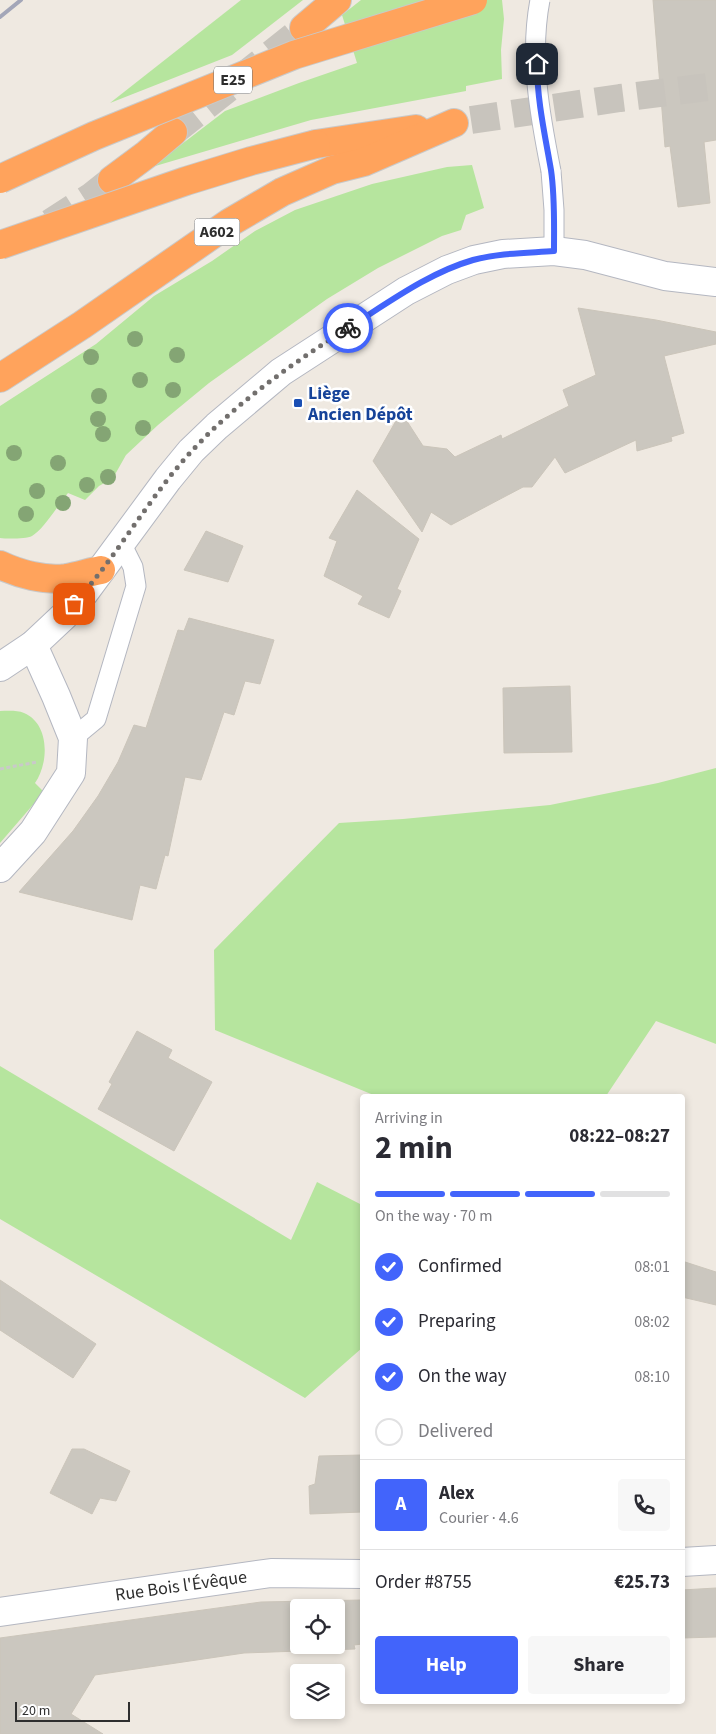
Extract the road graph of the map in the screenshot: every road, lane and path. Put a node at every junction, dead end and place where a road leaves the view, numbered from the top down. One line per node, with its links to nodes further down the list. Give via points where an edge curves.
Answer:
1 (337, 0): 4 (highway)
2 (473, 0): 6 (highway, E25, bridge, via 294,55 94,136)
3 (540, 0): 9 (lane, bridge, via 536,35 537,78 551,171)
4 (304, 28)
5 (173, 132): 7 (highway)
6 (0, 179)
7 (112, 180)
8 (0, 245): 11 (highway, A602, bridge, via 251,161 316,144 462,122 282,192)
9 (554, 251): 10 (street, via 585,255 665,276); 12 (street, via 503,254 447,270 406,291 304,356 252,394 191,452)
10 (716, 282)
11 (0, 378)
12 (121, 543): 14 (street); 17 (lane, via 133,567 136,586 96,719)
13 (0, 565): 14 (highway, via 36,577 64,578)
14 (102, 570): 15 (street, via 65,615)
15 (33, 646): 16 (street); 17 (street)
16 (0, 667)
17 (73, 738): 18 (street, via 71,772 33,832)
18 (0, 868)
19 (716, 1560): 20 (street)
20 (685, 1562)
21 (360, 1574): 22 (street, Rue Bois l'Évêque, via 271,1573)
22 (0, 1612)

